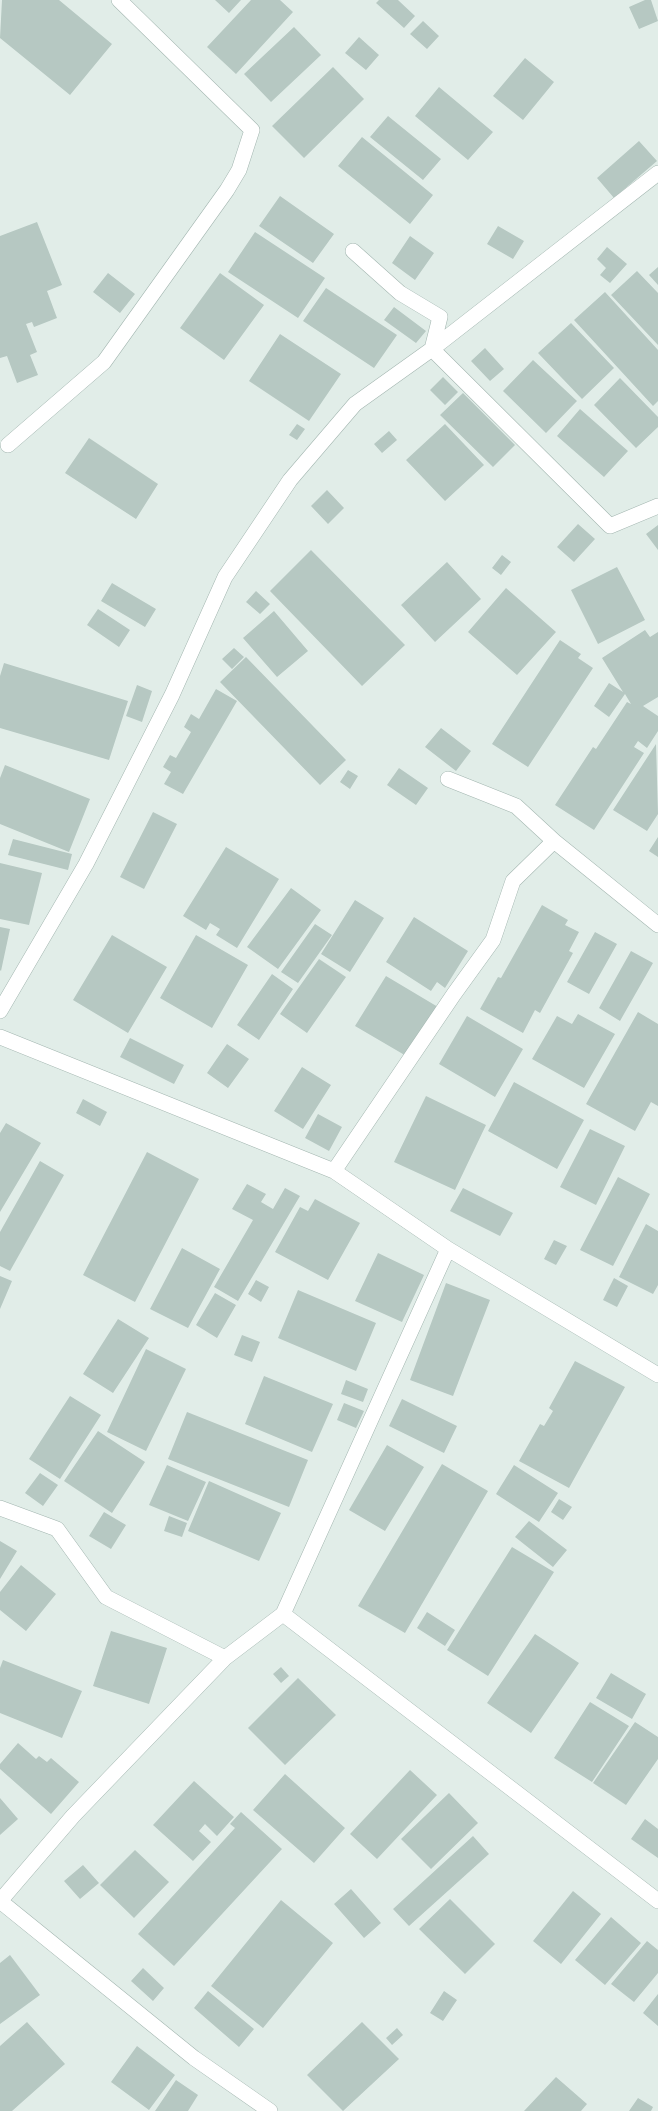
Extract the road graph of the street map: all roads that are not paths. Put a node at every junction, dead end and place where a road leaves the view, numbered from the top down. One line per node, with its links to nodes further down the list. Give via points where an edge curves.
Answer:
1 (119, 0): 5 (street, via 252,130 239,170 227,190 104,362)
2 (658, 173): 4 (street)
3 (353, 251): 4 (street, via 400,293 440,317)
4 (432, 349): 6 (street, via 610,526); 10 (street, via 355,404 290,480 225,577 172,695 86,864)
5 (8, 445)
6 (658, 506)
7 (448, 779): 8 (street, via 516,806)
8 (554, 841): 9 (street); 12 (street, via 513,881 494,940)
9 (658, 925)
10 (0, 1011)
11 (0, 1036): 12 (street)
12 (334, 1171): 13 (street)
13 (448, 1250): 14 (street); 16 (street)
14 (658, 1375)
15 (0, 1508): 17 (street, via 56,1529 106,1597)
16 (283, 1614): 17 (street); 18 (street)
17 (225, 1658): 19 (street, via 73,1816 0,1901 194,2058)
18 (658, 1901)
19 (270, 2111)

